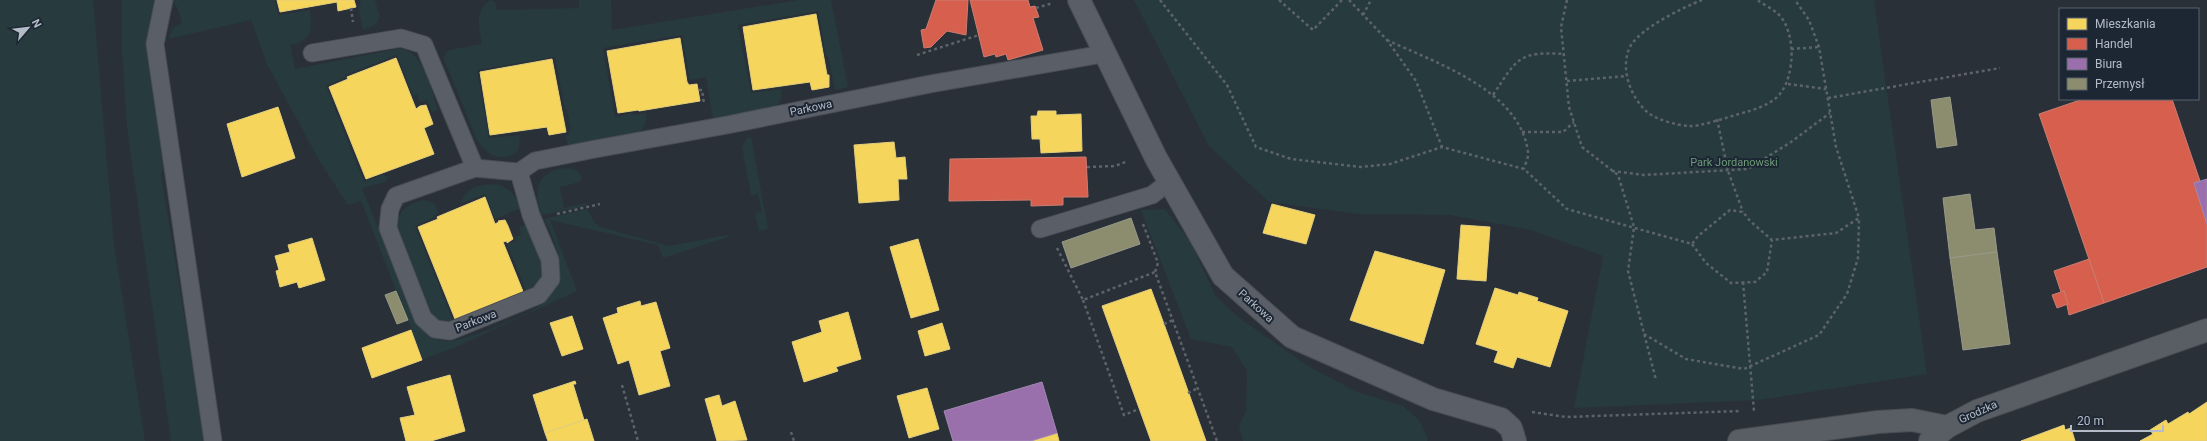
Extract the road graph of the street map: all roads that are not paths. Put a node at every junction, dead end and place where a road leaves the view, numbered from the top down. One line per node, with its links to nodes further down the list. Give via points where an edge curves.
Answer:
1 (164, 0): 11 (lane, via 155,44)
2 (1079, 0): 4 (street, Parkowa)
3 (312, 53): 5 (lane, via 401,38 424,45)
4 (1101, 53): 6 (lane, Parkowa, via 534,161); 7 (street, Parkowa)
5 (475, 168): 6 (lane, Parkowa); 6 (lane, Parkowa, via 396,196 390,209 388,228 423,318 435,329 450,331 539,295 551,279 550,260 533,220)
6 (519, 172)
7 (1170, 181): 8 (lane, via 1152,195); 12 (street, Parkowa, via 1223,276 1292,337 1433,399 1501,419 1511,428)
8 (1045, 227)
9 (2207, 330): 10 (main road, Grodzka, via 1983,408)
10 (1947, 426): 13 (main road, Grodzka, via 1912,420 1878,422); 14 (main road)
11 (213, 441)
12 (1515, 441)
13 (1739, 441)
14 (1930, 441)

